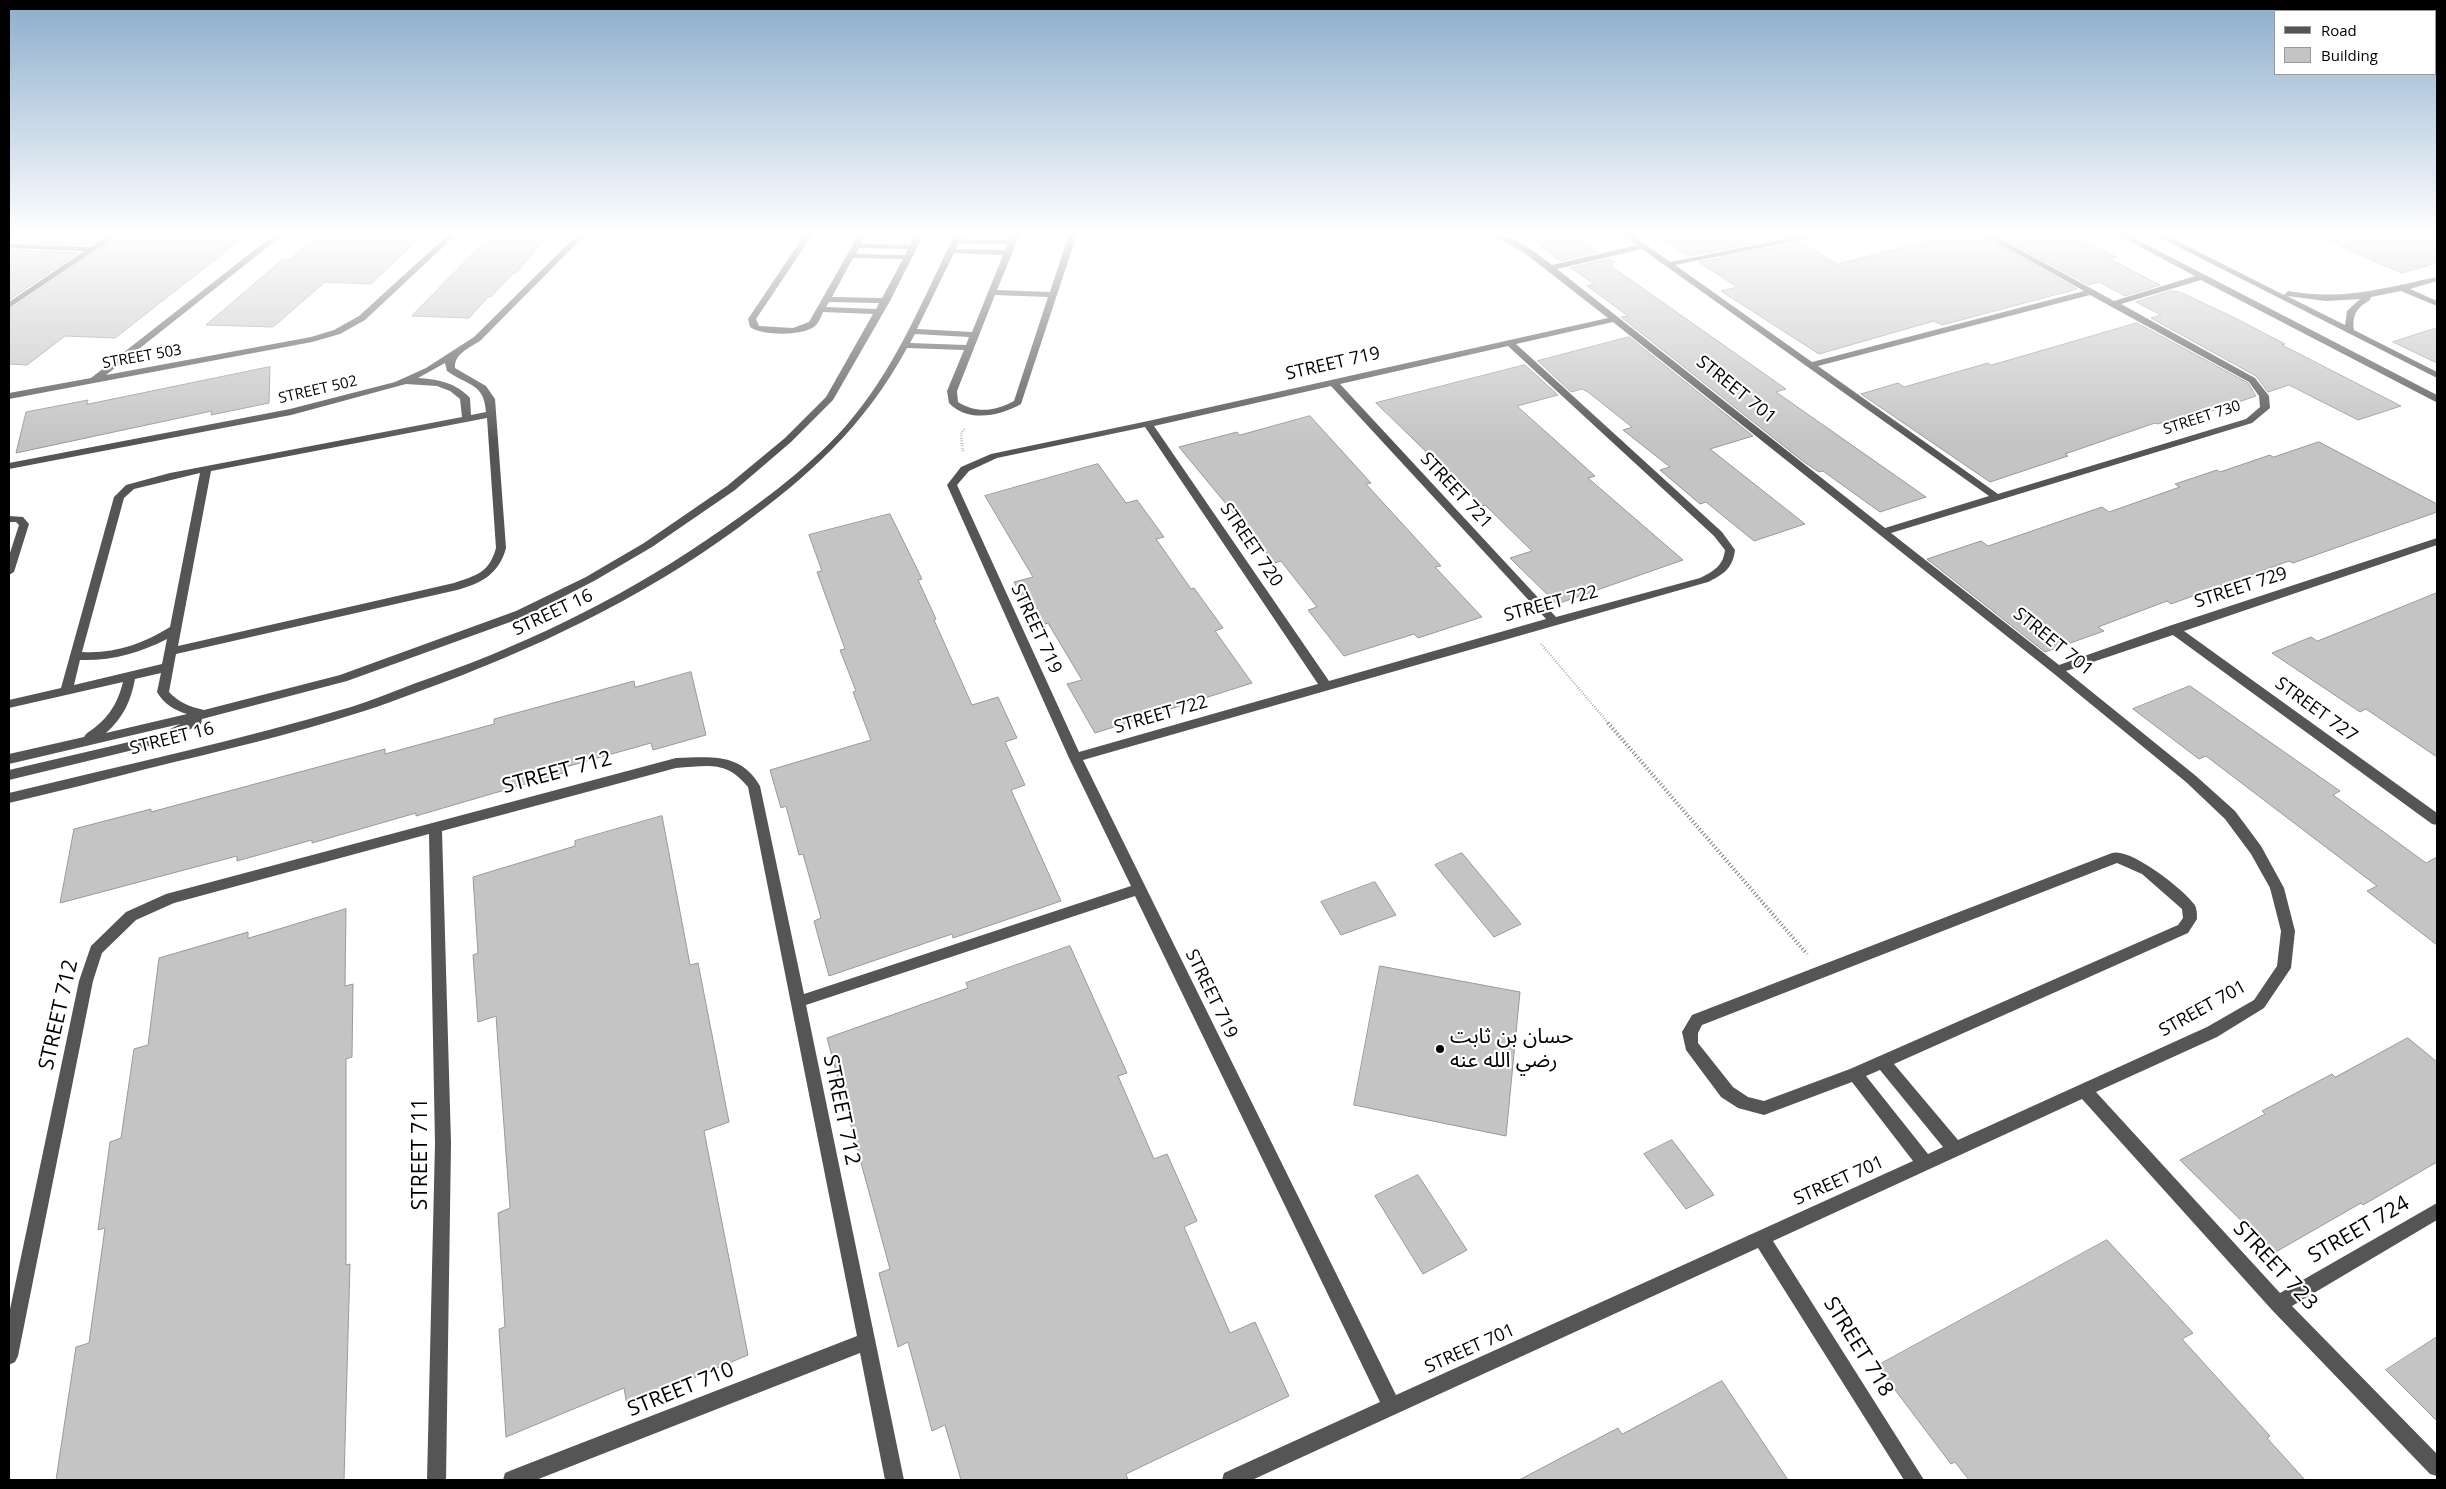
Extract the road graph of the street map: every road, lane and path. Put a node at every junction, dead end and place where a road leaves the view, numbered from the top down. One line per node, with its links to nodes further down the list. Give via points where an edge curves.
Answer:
1 (191, 303): 29 (street)
2 (378, 303): 29 (street, STREET 503, via 362,318 337,332 312,339)
3 (513, 303): 26 (street, STREET 502, via 478,339)
4 (764, 303): 17 (street, via 752,322 762,330 801,330 812,324)
5 (824, 303): 17 (street)
6 (885, 303): 18 (street, STREET 16)
7 (925, 303): 20 (street, STREET 16)
8 (987, 303): 22 (street)
9 (1050, 303): 34 (street, via 1018,402 996,412)
10 (1596, 303): 19 (street, STREET 701)
11 (1725, 303): 27 (street)
12 (2047, 303): 27 (street)
13 (2256, 303): 33 (street)
14 (2297, 303): 21 (street)
15 (2359, 303): 21 (street, via 2353,307 2348,318)
16 (2113, 304): 41 (street, STREET 730, via 2252,380 2264,396 2265,408 2248,421)
17 (821, 309): 18 (street)
18 (880, 312): 58 (street, STREET 16, via 830,398 788,440 732,488 640,550 520,614 343,678)
19 (1615, 319): 23 (street, STREET 719); 43 (street, STREET 701)
20 (911, 331): 22 (street); 24 (street, STREET 16)
21 (2350, 331): 28 (street)
22 (975, 335): 25 (street)
23 (1511, 344): 30 (street, STREET 719); 46 (street, STREET 722, via 1718,534 1730,550 1729,561 1721,572 1704,580)
24 (904, 345): 25 (street); 63 (street, STREET 16, via 877,391 847,430 786,487 680,564 621,600 553,634 358,708)
25 (970, 348): 34 (street, via 952,398 962,409)
26 (455, 355): 31 (street, STREET 502); 35 (street, via 450,369 487,391)
27 (1810, 365): 41 (street)
28 (2437, 374)
29 (94, 380): 32 (street, STREET 503)
30 (1334, 383): 37 (street, STREET 719); 46 (street, STREET 721)
31 (398, 384): 36 (street, via 430,381 459,392 465,398); 38 (street, STREET 502, via 291,412)
32 (9, 396)
33 (2437, 399)
34 (973, 412): 40 (path, via 962,434)
35 (491, 414): 36 (street); 50 (street, via 501,548 498,564 489,572 457,586)
36 (466, 419): 39 (street)
37 (1148, 424): 40 (street, STREET 719, via 994,456); 55 (street, STREET 720)
38 (9, 466)
39 (206, 469): 48 (street); 51 (street, via 142,483 130,487 119,497)
40 (966, 469): 60 (street, STREET 719, via 952,485 959,505)
41 (1998, 498): 43 (street, STREET 730)
42 (9, 519): 45 (street, via 20,520 24,524)
43 (1882, 532): 53 (street, STREET 701)
44 (2437, 541): 49 (street, STREET 729)
45 (9, 572)
46 (1554, 621): 47 (street, STREET 722)
47 (1527, 628): 55 (street, STREET 722); 67 (path)
48 (175, 629): 50 (street); 51 (street, via 150,643 121,653)
49 (2174, 629): 53 (street, STREET 729); 64 (street, STREET 727)
50 (171, 651): 52 (street)
51 (75, 656): 56 (street)
52 (168, 667): 54 (street); 58 (street, via 163,692 168,700 179,707)
53 (2057, 670): 71 (street, STREET 701, via 2191,779 2230,815 2256,850 2277,888 2288,932 2284,968 2259,1004 2212,1032)
54 (130, 676): 56 (street); 59 (street, via 121,710 102,730)
55 (1325, 685): 60 (street, STREET 722)
56 (66, 691): 57 (street)
57 (9, 704)
58 (210, 713): 59 (street, STREET 16); 62 (street, via 162,739)
59 (80, 743): 61 (street, STREET 16)
60 (1075, 758): 66 (street, STREET 719)
61 (9, 759)
62 (9, 775)
63 (9, 798)
64 (2437, 820)
65 (435, 828): 68 (street, STREET 712, via 676,764 717,761 741,770 754,786); 78 (street, STREET 712, via 171,898 131,916 96,950 86,981); 81 (street, STREET 711, via 444,1143)
66 (1139, 888): 68 (street); 79 (street, STREET 719)
67 (1822, 972): 69 (street, via 2117,857 2147,870 2189,907 2190,919 2184,929); 70 (street, via 1697,1020 1690,1032 1691,1045 1727,1092 1744,1103 1764,1108)
68 (798, 1002): 77 (street, STREET 712)
69 (1882, 1061): 70 (street); 72 (street)
70 (1855, 1074): 73 (street)
71 (2085, 1091): 72 (street, STREET 701); 76 (street, STREET 723)
72 (1956, 1150): 73 (street, STREET 701)
73 (1926, 1164): 75 (street, STREET 701)
74 (2437, 1211): 76 (street, STREET 724)
75 (1762, 1238): 79 (street, STREET 701); 85 (street, STREET 718)
76 (2278, 1304): 80 (street, STREET 723)
77 (867, 1341): 82 (street, STREET 710); 83 (street, STREET 712)
78 (9, 1356)
79 (1392, 1406): 84 (street, STREET 701)
80 (2437, 1468)
81 (437, 1480)
82 (512, 1480)
83 (895, 1480)
84 (1231, 1480)
85 (1915, 1480)

